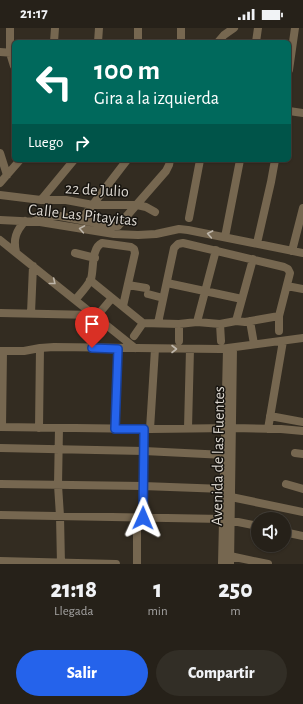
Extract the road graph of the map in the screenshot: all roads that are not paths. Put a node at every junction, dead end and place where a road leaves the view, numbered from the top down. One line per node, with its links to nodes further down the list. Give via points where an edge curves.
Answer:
1 (10, 28): 16 (street)
2 (55, 28): 10 (street)
3 (99, 28): 11 (street)
4 (138, 28): 12 (street)
5 (181, 28): 13 (street)
6 (234, 28): 9 (street)
7 (258, 28): 14 (street)
8 (295, 28): 17 (street)
9 (224, 35)
10 (54, 40)
11 (98, 40)
12 (138, 40)
13 (181, 40)
14 (256, 40)
15 (0, 52): 16 (street)
16 (12, 53)
17 (291, 56)
18 (291, 111): 19 (street)
19 (303, 113)
20 (0, 153): 28 (street)
21 (17, 162): 28 (street)
22 (72, 162): 31 (street)
23 (125, 162): 32 (street)
24 (170, 162): 33 (street, 22 de Julio, via 166,172)
25 (200, 162): 36 (street)
26 (240, 162): 40 (street)
27 (275, 162): 42 (street)
28 (4, 170): 29 (street)
29 (0, 183)
30 (0, 195): 31 (street, 22 de Julio)
31 (42, 200): 32 (street, 22 de Julio, via 66,200)
32 (93, 205): 33 (street, 22 de Julio); 38 (street)
33 (137, 205): 35 (street); 38 (street, via 116,226)
34 (303, 208): 44 (street)
35 (155, 212)
36 (189, 218)
37 (0, 220): 39 (street, Calle Las Pitayitas)
38 (81, 220): 39 (street, via 53,216)
39 (28, 221): 40 (street, Calle Las Pitayitas, one-way to 39, via 179,229 156,234 114,234); 45 (street, via 16,234)
40 (225, 237): 42 (street, Calle Las Pitayitas)
41 (0, 240): 45 (street)
42 (257, 243): 44 (street, Calle Las Pitayitas)
43 (216, 250): 49 (street); 52 (street, via 178,244 174,248); 56 (street)
44 (292, 251): 47 (street, Calle Las Pitayitas)
45 (16, 252): 50 (street)
46 (75, 253): 48 (street)
47 (303, 253)
48 (94, 258): 51 (street); 53 (street, via 102,243 132,247 135,251)
49 (253, 259): 54 (street, via 288,269 290,273); 59 (street)
50 (33, 266): 60 (street, one-way to 60); 64 (street)
51 (90, 280): 57 (street); 60 (street)
52 (167, 283): 56 (street); 58 (street)
53 (128, 284): 58 (street); 61 (street)
54 (287, 286): 55 (street); 66 (street)
55 (303, 288)
56 (205, 292): 59 (street); 69 (street)
57 (112, 298): 61 (street); 62 (street)
58 (164, 298): 71 (street)
59 (242, 299): 67 (street)
60 (75, 300): 65 (street)
61 (123, 306): 70 (street)
62 (102, 310)
63 (0, 313): 64 (street)
64 (31, 314): 65 (street)
65 (94, 315): 82 (street)
66 (279, 316): 68 (street); 74 (street)
67 (236, 321): 68 (street); 73 (street)
68 (248, 321): 80 (street)
69 (197, 322): 72 (street); 73 (street)
70 (143, 323): 71 (street); 75 (street)
71 (158, 323): 72 (street)
72 (179, 324): 77 (street)
73 (220, 324): 78 (street)
74 (279, 331)
75 (134, 336)
76 (303, 338): 79 (street)
77 (179, 341)
78 (221, 341)
79 (283, 341): 80 (street); 88 (street)
80 (251, 345): 83 (street)
81 (40, 348): 84 (street); 87 (street); 91 (street)
82 (135, 348): 84 (street); 85 (street)
83 (230, 348): 86 (street); 94 (street, Avenida de las Fuentes)
84 (118, 349): 95 (street)
85 (155, 349): 86 (street, one-way to 86); 96 (street)
86 (190, 349): 93 (street)
87 (2, 351): 90 (street)
88 (270, 416): 89 (street); 97 (street)
89 (303, 422)
90 (1, 427): 91 (street)
91 (39, 428): 92 (street)
92 (59, 428): 95 (street); 100 (street)
93 (188, 428): 94 (street); 96 (street)
94 (228, 428): 97 (street); 102 (street, Avenida de las Fuentes); 109 (street, Avenida de las Fuentes)
95 (115, 429): 96 (street)
96 (147, 429): 101 (street)
97 (268, 429): 98 (street)
98 (303, 431)
99 (0, 448): 100 (street)
100 (58, 450): 101 (street); 105 (street)
101 (144, 451): 102 (street); 106 (street)
102 (225, 455): 107 (street, Avenida de las Fuentes)
103 (0, 484): 105 (street)
104 (286, 484): 108 (street)
105 (58, 485): 106 (street); 112 (street)
106 (143, 486): 107 (street); 113 (street)
107 (224, 489): 114 (street, Avenida de las Fuentes)
108 (303, 489)
109 (230, 497): 110 (street); 114 (street, Avenida de las Fuentes)
110 (303, 512)
111 (0, 515): 112 (street)
112 (60, 516): 113 (street); 120 (street)
113 (140, 518): 114 (street); 122 (street)
114 (227, 519): 115 (street); 118 (street, Avenida de las Fuentes); 123 (street, Avenida de las Fuentes)
115 (251, 524)
116 (291, 533): 117 (street)
117 (303, 536)
118 (230, 560): 124 (street)
119 (0, 561): 120 (street)
120 (61, 563): 121 (street)
121 (116, 564)
122 (137, 564)
123 (222, 564)
124 (268, 564)

